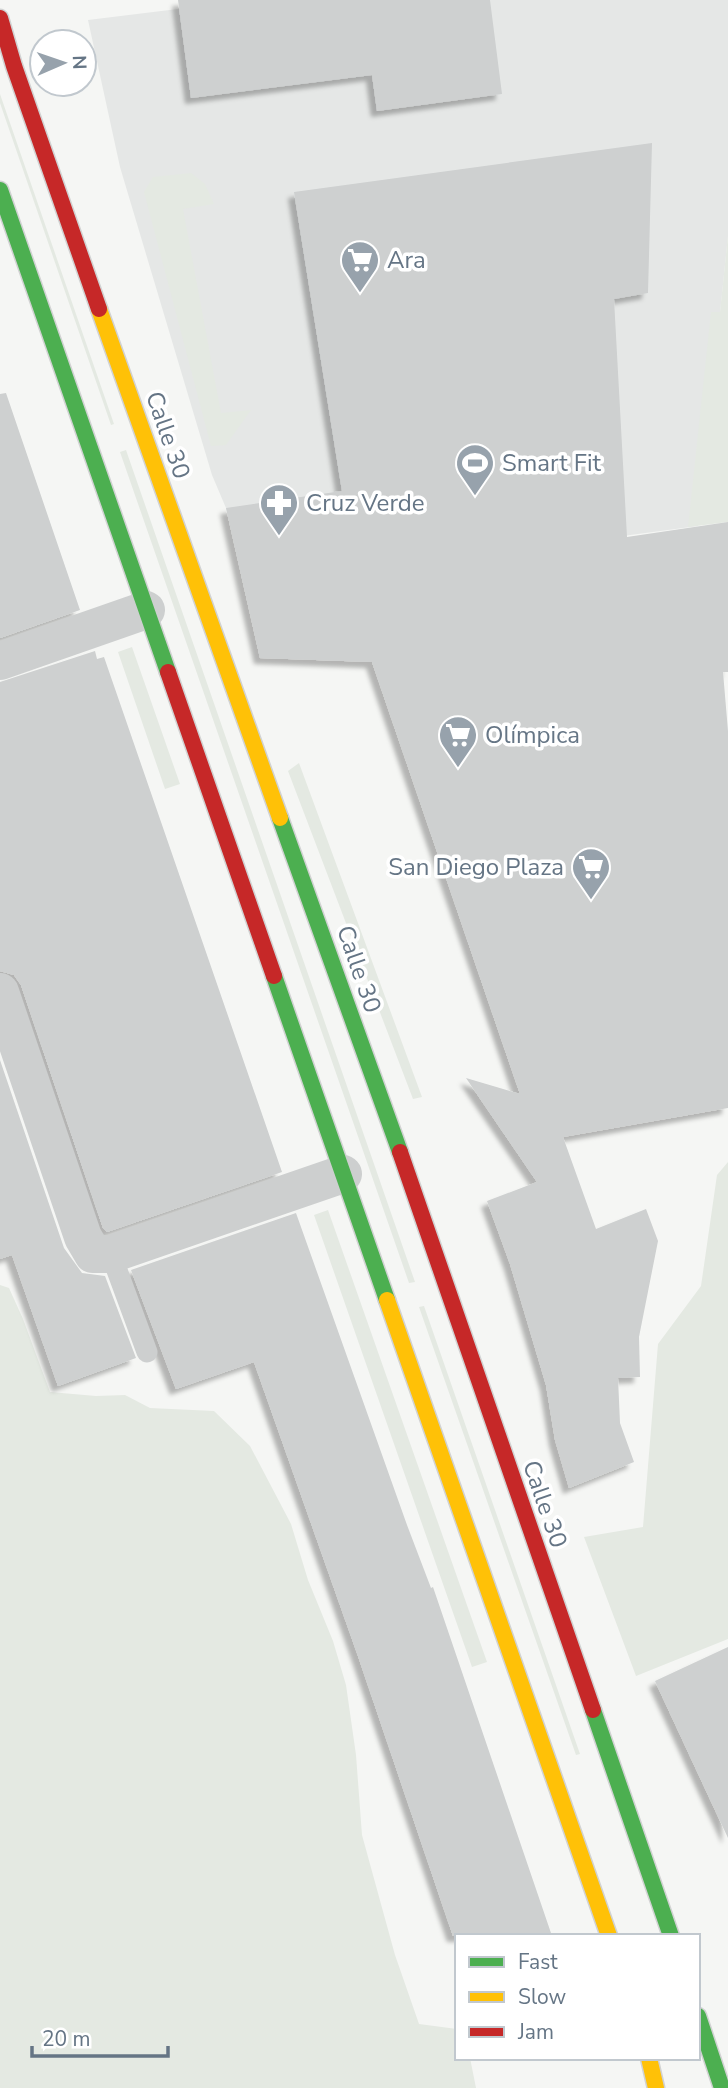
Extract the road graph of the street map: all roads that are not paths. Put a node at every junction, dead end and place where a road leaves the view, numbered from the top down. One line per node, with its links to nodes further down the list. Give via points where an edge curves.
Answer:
1 (0, 18): 11 (main road, Calle 30)
2 (0, 190): 3 (main road)
3 (11, 257): 4 (main road)
4 (146, 610): 5 (street); 7 (main road)
5 (0, 661)
6 (0, 992): 8 (street, via 83,1237 93,1254)
7 (343, 1174): 8 (street); 10 (main road)
8 (111, 1254): 9 (lane)
9 (147, 1352)
10 (608, 1934)
11 (670, 1934)
12 (700, 2022): 15 (main road)
13 (649, 2060): 14 (main road)
14 (656, 2088)
15 (722, 2088)

